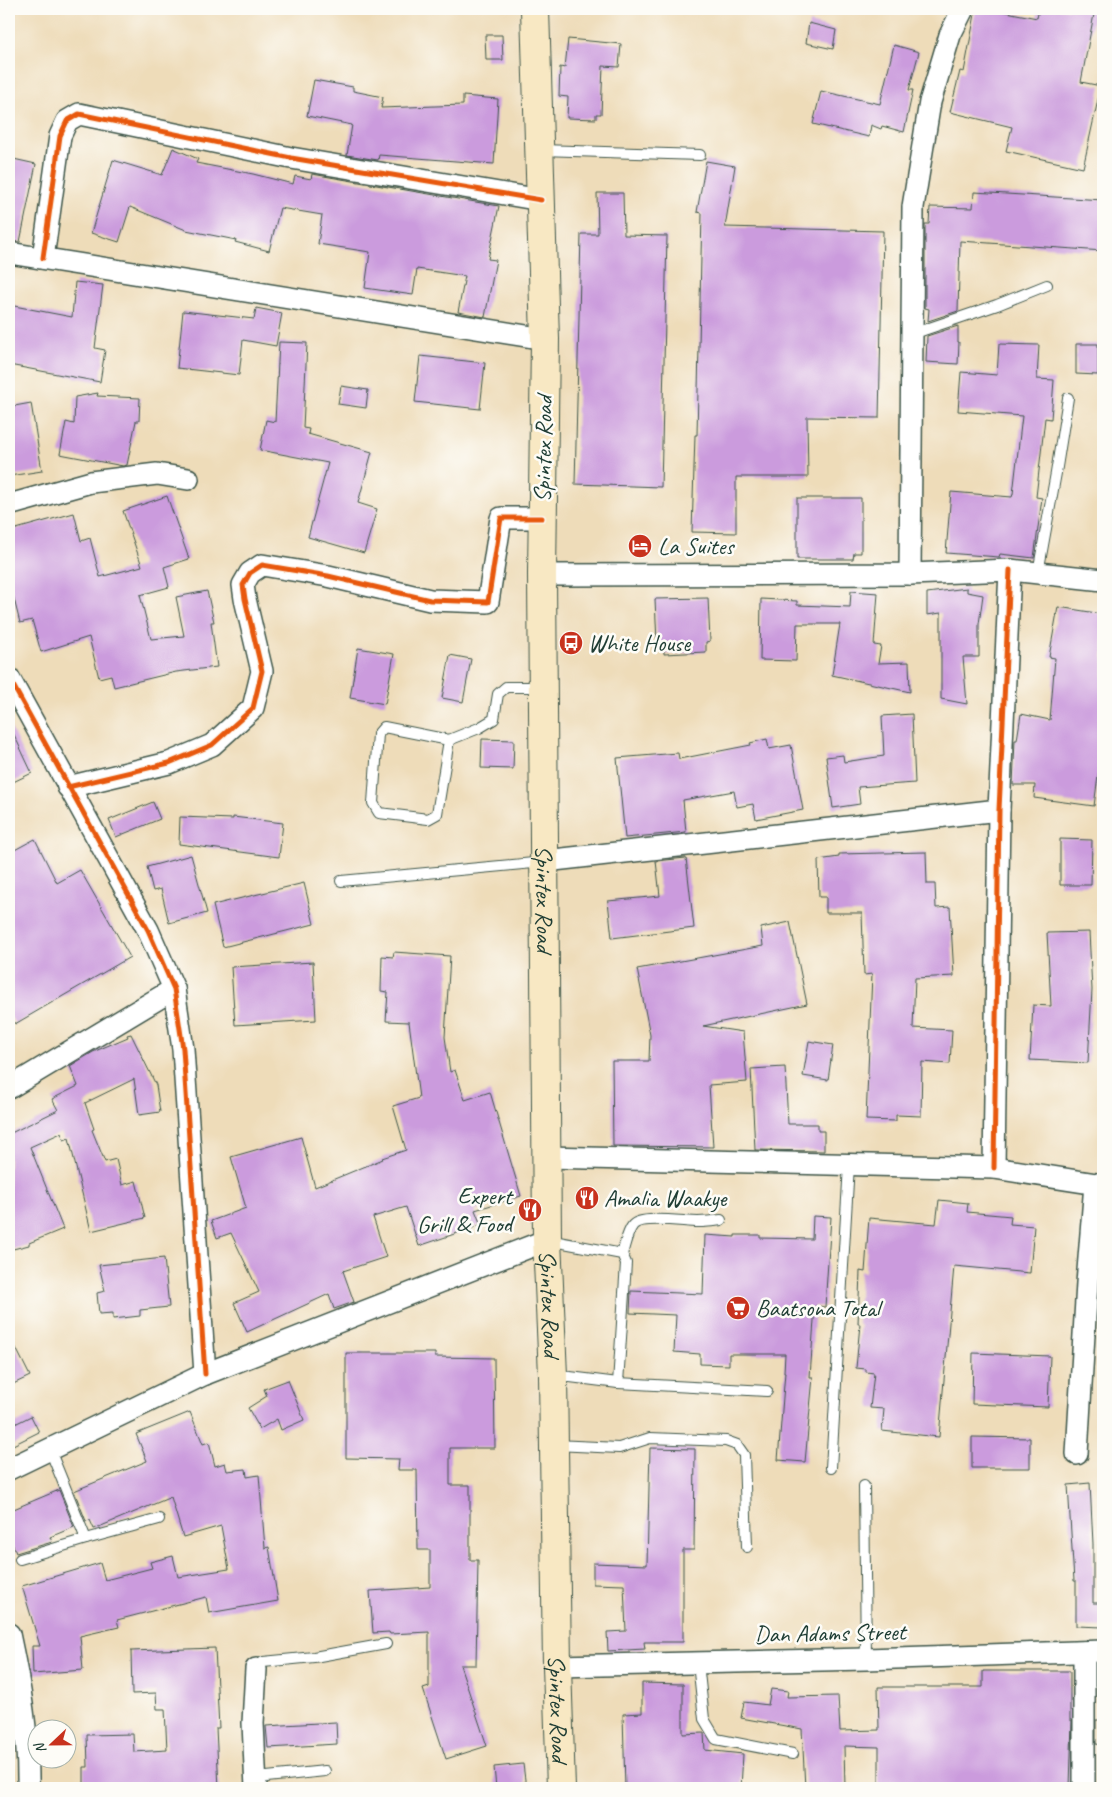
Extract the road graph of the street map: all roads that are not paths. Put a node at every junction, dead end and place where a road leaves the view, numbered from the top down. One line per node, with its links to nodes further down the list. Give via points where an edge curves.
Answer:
1 (536, 9): 3 (main road, Spintex Road)
2 (963, 9): 9 (street, via 950,35 930,102 913,207)
3 (541, 150): 4 (lane); 5 (main road, Spintex Road)
4 (700, 155)
5 (541, 200): 7 (street, via 291,158 79,114 67,121 60,136); 10 (main road, Spintex Road)
6 (9, 253): 7 (street)
7 (43, 258): 10 (street)
8 (1047, 285): 9 (lane, via 997,306)
9 (912, 334): 17 (street)
10 (545, 339): 14 (main road, Spintex Road)
11 (1068, 398): 16 (lane)
12 (188, 479): 13 (street, via 158,474 91,482)
13 (9, 504)
14 (542, 518): 18 (main road, Spintex Road); 23 (street, via 501,518 488,602 430,600 328,576 262,565 250,573 243,585 262,671 252,708 212,745 169,763)
15 (1010, 570): 16 (street); 17 (street); 24 (street)
16 (1038, 573): 19 (street)
17 (910, 574): 18 (street)
18 (542, 575): 21 (main road, Spintex Road)
19 (1103, 580)
20 (9, 678): 23 (street)
21 (542, 688): 22 (lane, via 506,687 498,694 494,719); 25 (main road, Spintex Road)
22 (449, 740): 22 (lane, via 384,727 380,730 373,804 379,813 428,819 437,814)
23 (68, 786): 27 (street, via 148,930)
24 (999, 810): 25 (street); 31 (street)
25 (545, 861): 26 (lane); 29 (main road, Spintex Road)
26 (342, 880)
27 (174, 989): 28 (street); 36 (street, via 183,1049)
28 (9, 1088)
29 (547, 1157): 30 (street); 34 (main road, Spintex Road)
30 (849, 1165): 31 (street); 43 (lane)
31 (994, 1168): 32 (street)
32 (1099, 1184): 42 (street, via 1087,1283)
33 (721, 1220): 35 (lane, via 638,1221 629,1232)
34 (547, 1240): 35 (lane); 36 (street); 37 (main road, Spintex Road)
35 (622, 1254): 38 (lane, via 626,1272)
36 (205, 1374): 41 (street)
37 (554, 1375): 38 (lane); 40 (main road, Spintex Road)
38 (618, 1383): 39 (lane)
39 (767, 1391)
40 (554, 1445): 48 (lane, via 619,1448 650,1438 726,1441 737,1445 744,1455); 55 (main road, Spintex Road)
41 (50, 1450): 44 (street); 47 (lane)
42 (1077, 1454)
43 (831, 1468)
44 (9, 1469)
45 (864, 1486): 53 (lane)
46 (159, 1519): 47 (lane)
47 (86, 1538): 49 (lane)
48 (747, 1547)
49 (20, 1559)
50 (9, 1634): 60 (street, via 20,1685)
51 (386, 1644): 56 (lane, via 263,1662)
52 (1094, 1651): 53 (street, Dan Adams Street); 62 (street)
53 (866, 1659): 54 (street, Dan Adams Street)
54 (698, 1662): 55 (street, Dan Adams Street); 57 (lane, via 704,1719 716,1738)
55 (557, 1666): 61 (main road, Spintex Road)
56 (256, 1669): 59 (street)
57 (793, 1754)
58 (325, 1771): 59 (lane)
59 (256, 1783)
60 (28, 1788)
61 (561, 1788)
62 (1084, 1788)

